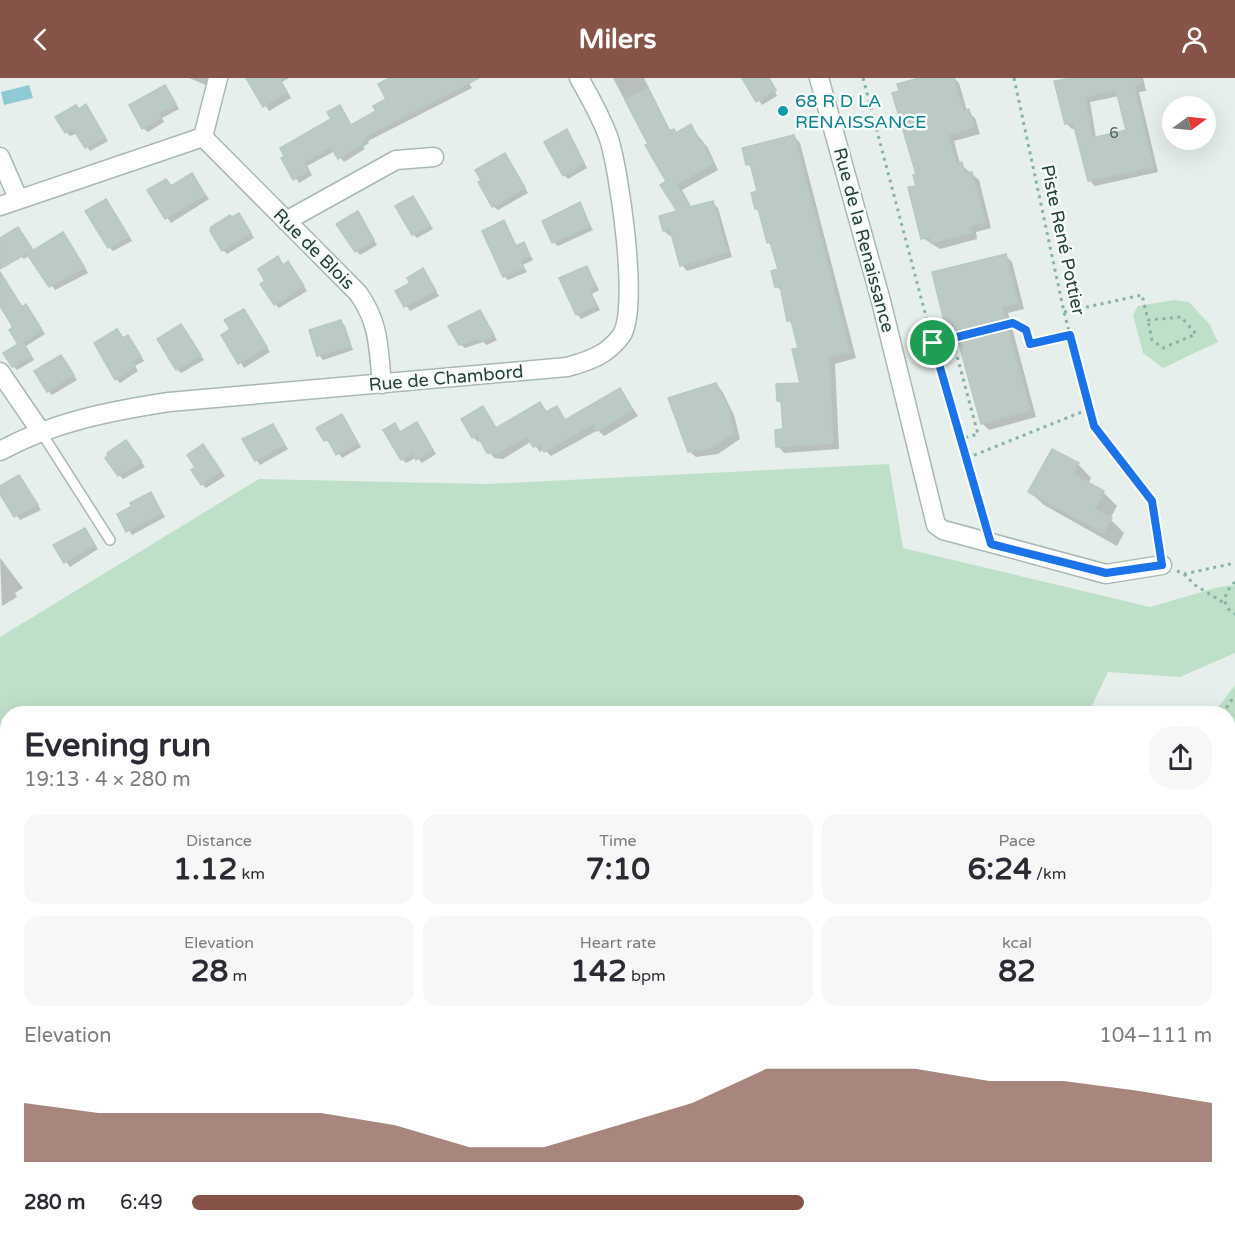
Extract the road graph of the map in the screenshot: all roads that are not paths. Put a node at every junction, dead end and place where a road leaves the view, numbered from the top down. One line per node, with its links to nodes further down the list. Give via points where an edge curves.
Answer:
1 (218, 78): 4 (street)
2 (579, 78): 11 (street, Rue de Chambord, via 608,137 619,180 630,304 623,335 598,358 567,368)
3 (819, 78): 15 (street, Rue de la Renaissance, via 881,301 933,518 943,530 1106,573)
4 (202, 137): 7 (street); 9 (street, Rue de Blois)
5 (0, 157): 7 (street)
6 (434, 157): 9 (street, via 396,160)
7 (18, 198): 8 (street)
8 (0, 206)
9 (286, 221): 11 (street, Rue de Blois, via 367,306 375,323)
10 (0, 372): 12 (street)
11 (382, 384): 12 (street, Rue de Chambord, via 169,402 117,410)
12 (41, 432): 13 (street, Rue de Chambord); 14 (lane)
13 (0, 451)
14 (110, 540)
15 (1162, 565)

